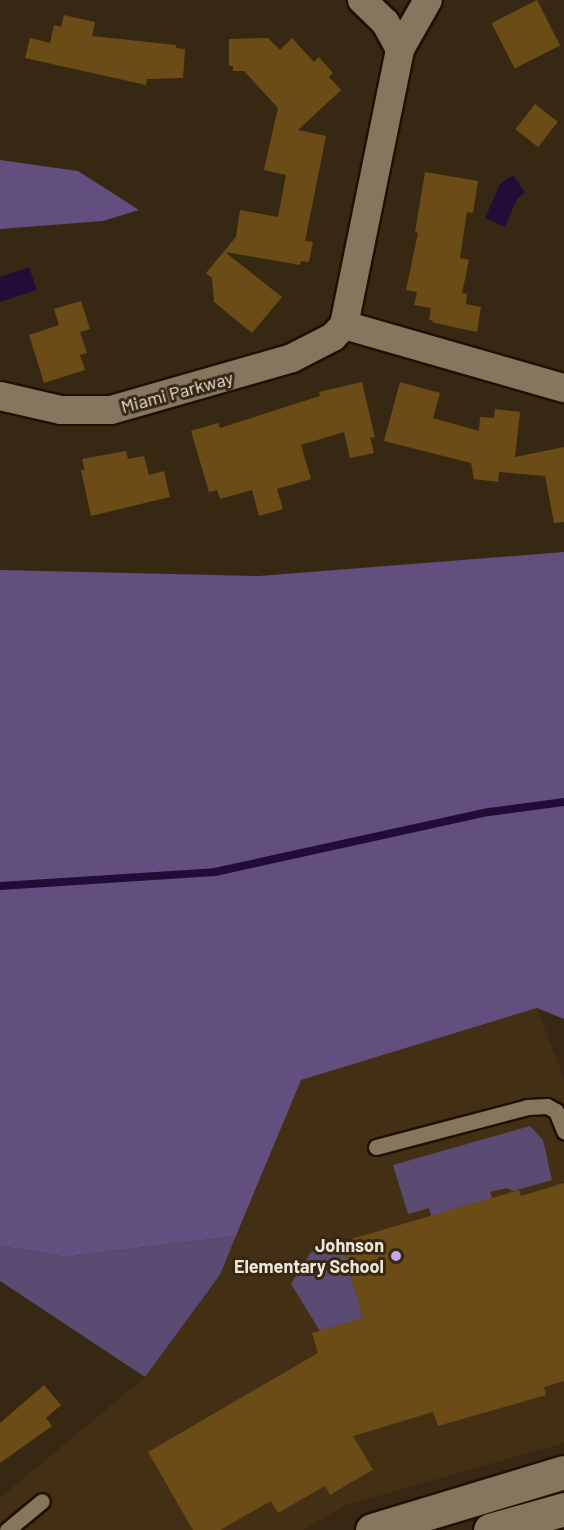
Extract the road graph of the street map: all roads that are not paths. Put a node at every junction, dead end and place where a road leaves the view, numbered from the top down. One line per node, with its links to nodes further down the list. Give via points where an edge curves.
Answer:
1 (363, 0): 3 (street, via 385,22)
2 (428, 0): 3 (street)
3 (400, 49): 4 (street)
4 (344, 325): 5 (street); 6 (street, Miami Parkway, via 320,347 292,358 111,410 61,410)
5 (564, 388)
6 (0, 396)
7 (564, 1131): 8 (lane, via 556,1110 547,1106 527,1107)
8 (376, 1147)
9 (564, 1472): 13 (street)
10 (42, 1501): 12 (lane)
11 (564, 1509): 14 (street)
12 (7, 1530)
13 (372, 1530)
14 (490, 1530)

